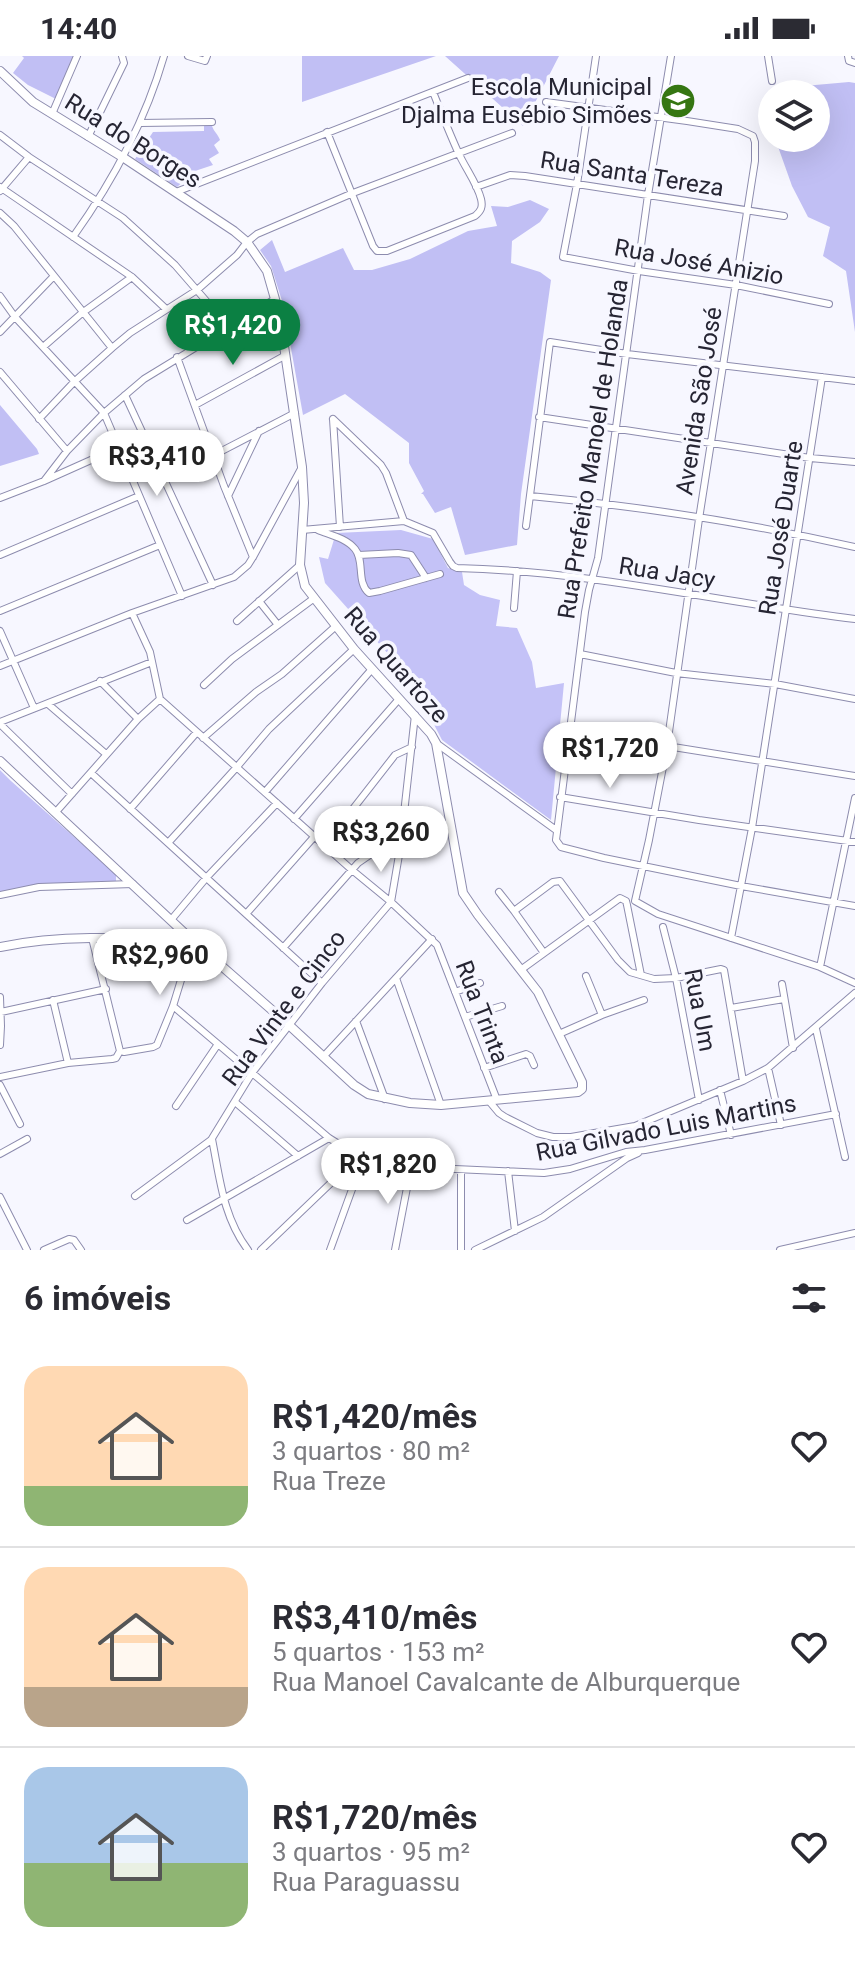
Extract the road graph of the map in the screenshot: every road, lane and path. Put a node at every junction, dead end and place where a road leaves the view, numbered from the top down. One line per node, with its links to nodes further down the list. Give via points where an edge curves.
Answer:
1 (77, 56): 17 (street)
2 (122, 56): 24 (street, via 124,63)
3 (164, 56): 20 (street)
4 (188, 56): 5 (street, via 205,61)
5 (207, 56)
6 (596, 56): 16 (street)
7 (671, 56): 18 (street, Rua Prefeito Manoel de Holanda)
8 (768, 56): 13 (street)
9 (848, 56): 10 (street)
10 (855, 63)
11 (0, 71): 17 (street, Rua do Borges)
12 (468, 78): 14 (street)
13 (772, 80)
14 (433, 92): 21 (street); 25 (street)
15 (546, 102): 16 (street)
16 (588, 108): 18 (street); 28 (street)
17 (52, 114): 24 (street, Rua do Borges)
18 (661, 117): 33 (street, Rua Prefeito Manoel de Holanda); 35 (street, Avenida São José, via 753,136 755,161)
19 (212, 122): 20 (street)
20 (140, 123): 27 (street)
21 (327, 132): 31 (street); 32 (street)
22 (512, 133): 25 (street, Rua Santa Tereza)
23 (0, 135): 26 (street)
24 (88, 137): 27 (street, Rua do Borges)
25 (458, 152): 29 (street); 32 (street, Rua Santa Tereza)
26 (29, 157): 30 (street); 34 (street)
27 (124, 158): 31 (street, Rua do Borges); 34 (street)
28 (577, 184): 29 (street, Rua Santa Tereza, via 510,175); 33 (street, Rua Santa Tereza); 40 (street, Rua José Anizio, via 563,257)
29 (476, 187): 32 (street, via 481,207 475,216 387,251 373,246)
30 (1, 189): 38 (street)
31 (176, 192): 39 (street, Rua do Borges)
32 (353, 193): 39 (street, Rua Santa Tereza)
33 (648, 195): 35 (street, Rua Santa Tereza); 40 (street, Rua Prefeito Manoel de Holanda)
34 (98, 202): 38 (street); 44 (street, via 150,241)
35 (747, 210): 37 (street, Rua Santa Tereza); 43 (street, Avenida São José)
36 (0, 213): 41 (street)
37 (784, 216)
38 (73, 237): 42 (street)
39 (247, 242): 44 (street, Rua Santa Tereza); 46 (street, Rua Quartoze, via 267,271)
40 (639, 271): 43 (street, Rua José Anizio); 55 (street, Rua Prefeito Manoel de Holanda)
41 (53, 277): 49 (street); 50 (street)
42 (132, 277): 48 (street); 49 (street)
43 (736, 285): 47 (street, Rua José Anizio); 58 (street, Avenida São José)
44 (197, 290): 48 (street, Rua Santa Tereza); 51 (street)
45 (0, 296): 50 (street)
46 (275, 299): 51 (street); 56 (street, Rua Quartoze)
47 (829, 304)
48 (166, 309): 54 (street, Rua Santa Tereza)
49 (82, 313): 53 (street); 54 (street)
50 (15, 317): 52 (street); 53 (street)
51 (228, 326): 57 (street)
52 (0, 332)
53 (43, 347): 62 (street)
54 (112, 348): 62 (street, Rua Santa Tereza)
55 (627, 354): 58 (street); 67 (street, via 550,342); 69 (street, Rua Prefeito Manoel de Holanda)
56 (286, 355): 64 (street); 66 (street, Rua Quartoze)
57 (177, 357): 63 (street); 64 (street)
58 (724, 365): 60 (street); 71 (street, Avenida São José)
59 (0, 372): 68 (street)
60 (822, 377): 61 (street); 75 (street, Rua José Duarte)
61 (853, 381)
62 (74, 382): 65 (street); 68 (street, Rua Santa Tereza)
63 (125, 395): 65 (street); 101 (street)
64 (195, 405): 74 (street)
65 (104, 413): 72 (street); 73 (street)
66 (295, 413): 70 (street); 77 (street, Rua Quartoze)
67 (539, 417): 69 (street); 81 (street)
68 (39, 419): 73 (street)
69 (616, 429): 71 (street); 83 (street, Rua Prefeito Manoel de Holanda)
70 (260, 431): 74 (street); 80 (street)
71 (710, 443): 75 (street); 84 (street, Avenida São José)
72 (120, 447): 78 (street); 79 (street)
73 (67, 451): 78 (street)
74 (214, 455): 80 (street)
75 (810, 458): 76 (street); 90 (street, Rua José Duarte)
76 (855, 462)
77 (302, 467): 89 (street, Rua Quartoze); 95 (street)
78 (44, 481): 82 (street)
79 (139, 496): 91 (street); 93 (street)
80 (228, 496): 95 (street)
81 (530, 496): 83 (street); 86 (street)
82 (0, 498)
83 (605, 503): 84 (street); 100 (street, Rua Prefeito Manoel de Holanda)
84 (699, 519): 90 (street); 102 (street, Avenida São José)
85 (404, 521): 87 (street); 87 (street, via 381,465 333,419); 97 (street, Rua Jacy, via 436,536 453,566)
86 (526, 526)
87 (340, 527): 88 (street)
88 (315, 529): 89 (street); 94 (street, via 345,541)
89 (302, 530): 96 (street, Rua Quartoze)
90 (797, 534): 92 (street); 108 (street, Rua José Duarte)
91 (160, 545): 103 (street); 107 (street)
92 (855, 547)
93 (0, 555)
94 (359, 555): 99 (street, via 411,555); 99 (street, via 369,593)
95 (253, 557): 101 (street, via 234,577)
96 (300, 565): 104 (street, Rua Quartoze); 105 (street)
97 (517, 571): 100 (street, Rua Jacy); 106 (street)
98 (440, 574): 99 (street)
99 (426, 578)
100 (593, 580): 102 (street, Rua Jacy); 116 (street, Rua Prefeito Manoel de Holanda)
101 (213, 585): 103 (street)
102 (689, 594): 108 (street, Rua Jacy); 121 (street, Avenida São José)
103 (182, 596): 109 (street)
104 (313, 599): 112 (street); 113 (street, Rua Quartoze)
105 (259, 601): 111 (street); 112 (street)
106 (514, 608)
107 (0, 611)
108 (785, 611): 110 (street, Rua Jacy); 123 (street, Rua José Duarte)
109 (132, 613): 117 (street); 118 (street)
110 (855, 619)
111 (237, 621)
112 (278, 625): 124 (street)
113 (336, 626): 115 (street, Rua Quartoze); 135 (street)
114 (0, 631): 117 (street)
115 (354, 649): 120 (street, Rua Quartoze); 142 (street, via 269,729)
116 (580, 654): 121 (street); 133 (street, Rua Prefeito Manoel de Holanda)
117 (12, 661): 119 (street); 129 (street)
118 (152, 662): 122 (street); 125 (street)
119 (0, 666)
120 (372, 669): 126 (street, Rua Quartoze); 145 (street)
121 (676, 673): 123 (street); 137 (street, Avenida São José)
122 (100, 681): 128 (street); 131 (street)
123 (775, 684): 127 (street); 141 (street, Rua José Duarte)
124 (204, 685)
125 (160, 699): 131 (street); 134 (street)
126 (399, 699): 130 (street, Rua Quartoze); 154 (street)
127 (855, 699)
128 (48, 704): 129 (street); 139 (street)
129 (34, 708): 132 (street)
130 (415, 715): 136 (street, Rua Quartoze); 138 (street)
131 (138, 719): 139 (street)
132 (0, 723): 146 (street)
133 (570, 728): 137 (street); 147 (street, Rua Prefeito Manoel de Holanda)
134 (197, 732): 135 (street); 150 (street)
135 (203, 738): 142 (street)
136 (436, 743): 157 (street); 187 (street, Rua Quartoze, via 463,893)
137 (667, 746): 141 (street); 151 (street, Avenida São José)
138 (412, 747): 153 (street); 155 (street, via 395,755)
139 (106, 754): 143 (street)
140 (0, 761): 152 (street)
141 (763, 761): 144 (street); 156 (street, Rua José Duarte)
142 (236, 768): 145 (street); 161 (street)
143 (91, 773): 146 (street); 150 (street)
144 (855, 776)
145 (265, 792): 149 (street)
146 (72, 794): 152 (street)
147 (560, 797): 151 (street); 157 (street, Rua Prefeito Manoel de Holanda)
148 (855, 798): 159 (street)
149 (277, 803): 154 (street); 166 (street)
150 (130, 809): 161 (street)
151 (655, 812): 156 (street); 164 (street, Avenida São José)
152 (55, 813): 167 (street)
153 (404, 814): 155 (street); 163 (street)
154 (294, 819): 158 (street)
155 (343, 823): 162 (street)
156 (752, 828): 159 (street); 168 (street)
157 (556, 830): 164 (street, Rua Prefeito Manoel de Holanda, via 561,847)
158 (314, 837): 162 (street); 175 (street)
159 (845, 841): 160 (street); 172 (street)
160 (855, 842)
161 (168, 843): 166 (street)
162 (324, 846): 165 (street)
163 (400, 849): 165 (street, via 374,852); 171 (street)
164 (642, 866): 168 (street); 180 (street, Avenida São José, via 635,901)
165 (352, 870): 171 (street); 184 (street)
166 (207, 877): 175 (street); 176 (street)
167 (133, 884): 170 (street, via 39,887); 176 (street)
168 (741, 886): 172 (street); 180 (street)
169 (499, 892): 174 (street)
170 (0, 895)
171 (391, 902): 181 (street); 192 (street, Rua Vinte e Cinco)
172 (832, 902): 173 (street); 186 (street)
173 (855, 906)
174 (514, 911): 177 (street, via 560,881); 185 (street)
175 (246, 914): 184 (street)
176 (171, 920): 182 (street)
177 (588, 921): 185 (street); 188 (street, via 624,968); 188 (street, via 620,898 626,901)
178 (663, 927): 191 (street, Rua Um)
179 (92, 938): 182 (street); 183 (street); 196 (street)
180 (731, 938): 186 (street)
181 (432, 939): 190 (street); 197 (street, Rua Trinta)
182 (193, 941): 203 (street); 210 (street)
183 (0, 947)
184 (283, 948): 192 (street)
185 (544, 953): 187 (street)
186 (820, 967): 194 (street)
187 (522, 969): 212 (street, Rua Quartoze)
188 (641, 975): 191 (street)
189 (586, 976): 207 (street)
190 (396, 978): 209 (street); 231 (street)
191 (676, 978): 205 (street, via 724,970); 229 (street, Rua Um)
192 (322, 983): 210 (street, Rua Vinte e Cinco)
193 (480, 983): 197 (street)
194 (855, 983)
195 (782, 984): 200 (street)
196 (106, 989): 201 (street); 218 (street, via 119,1055)
197 (455, 992): 208 (street, Rua Trinta)
198 (855, 993): 211 (street)
199 (0, 997): 206 (street)
200 (784, 999): 205 (street); 215 (street)
201 (53, 1000): 206 (street); 218 (street)
202 (644, 1000): 207 (street)
203 (173, 1006): 213 (street, Rua Gilvado Luis Martins); 216 (street, via 157,1045)
204 (502, 1006): 208 (street)
205 (731, 1008): 224 (street)
206 (1, 1012): 214 (street)
207 (602, 1015): 212 (street)
208 (465, 1017): 220 (street, Rua Trinta)
209 (356, 1021): 217 (street); 227 (street)
210 (289, 1025): 217 (street); 222 (street, Rua Vinte e Cinco)
211 (816, 1029): 215 (street); 233 (street)
212 (559, 1034): 228 (street, Rua Quartoze, via 582,1089)
213 (218, 1044): 222 (street, Rua Gilvado Luis Martins); 232 (street)
214 (0, 1045)
215 (793, 1048): 221 (street)
216 (124, 1052)
217 (323, 1057): 227 (street, via 354,1085)
218 (68, 1063): 223 (street)
219 (534, 1065): 220 (street, via 526,1054)
220 (484, 1068): 228 (street, Rua Trinta)
221 (768, 1068): 224 (street); 235 (street)
222 (252, 1073): 230 (street, Rua Vinte e Cinco); 237 (street, Rua Gilvado Luis Martins)
223 (0, 1077)
224 (743, 1081): 226 (street)
225 (0, 1085): 234 (street)
226 (720, 1090): 229 (street); 236 (street)
227 (385, 1099): 231 (street)
228 (493, 1100): 229 (street, via 499,1113 516,1123 563,1138 635,1126); 231 (street)
229 (699, 1100)
230 (235, 1102): 239 (street, Rua Vinte e Cinco); 242 (street)
231 (441, 1105)
232 (176, 1106)
233 (836, 1114): 235 (street, Rua Gilvado Luis Martins); 243 (street)
234 (20, 1124)
235 (781, 1125): 236 (street, Rua Gilvado Luis Martins)
236 (731, 1135): 240 (street, Rua Gilvado Luis Martins)
237 (329, 1138): 242 (street); 244 (street, Rua Gilvado Luis Martins)
238 (27, 1139): 241 (street)
239 (212, 1140): 248 (street); 250 (street)
240 (645, 1150): 247 (street, Rua Gilvado Luis Martins, via 544,1173); 253 (street)
241 (0, 1154)
242 (298, 1156): 250 (street)
243 (845, 1157)
244 (360, 1158): 245 (street, Rua Gilvado Luis Martins); 260 (street); 261 (street)
245 (411, 1167): 246 (street, Rua Gilvado Luis Martins); 262 (street)
246 (461, 1170): 247 (street, Rua Gilvado Luis Martins); 263 (street)
247 (508, 1171): 253 (street)
248 (135, 1196)
249 (0, 1197): 251 (street)
250 (224, 1199): 252 (street); 259 (street)
251 (3, 1210): 256 (street)
252 (187, 1220)
253 (515, 1231): 264 (street)
254 (855, 1233): 255 (street)
255 (816, 1247): 265 (street)
256 (27, 1250)
257 (44, 1250): 258 (street, via 69,1239)
258 (81, 1250)
259 (248, 1250)
260 (261, 1250)
261 (330, 1250)
262 (395, 1250)
263 (461, 1250)
264 (475, 1250)
265 (780, 1250)

